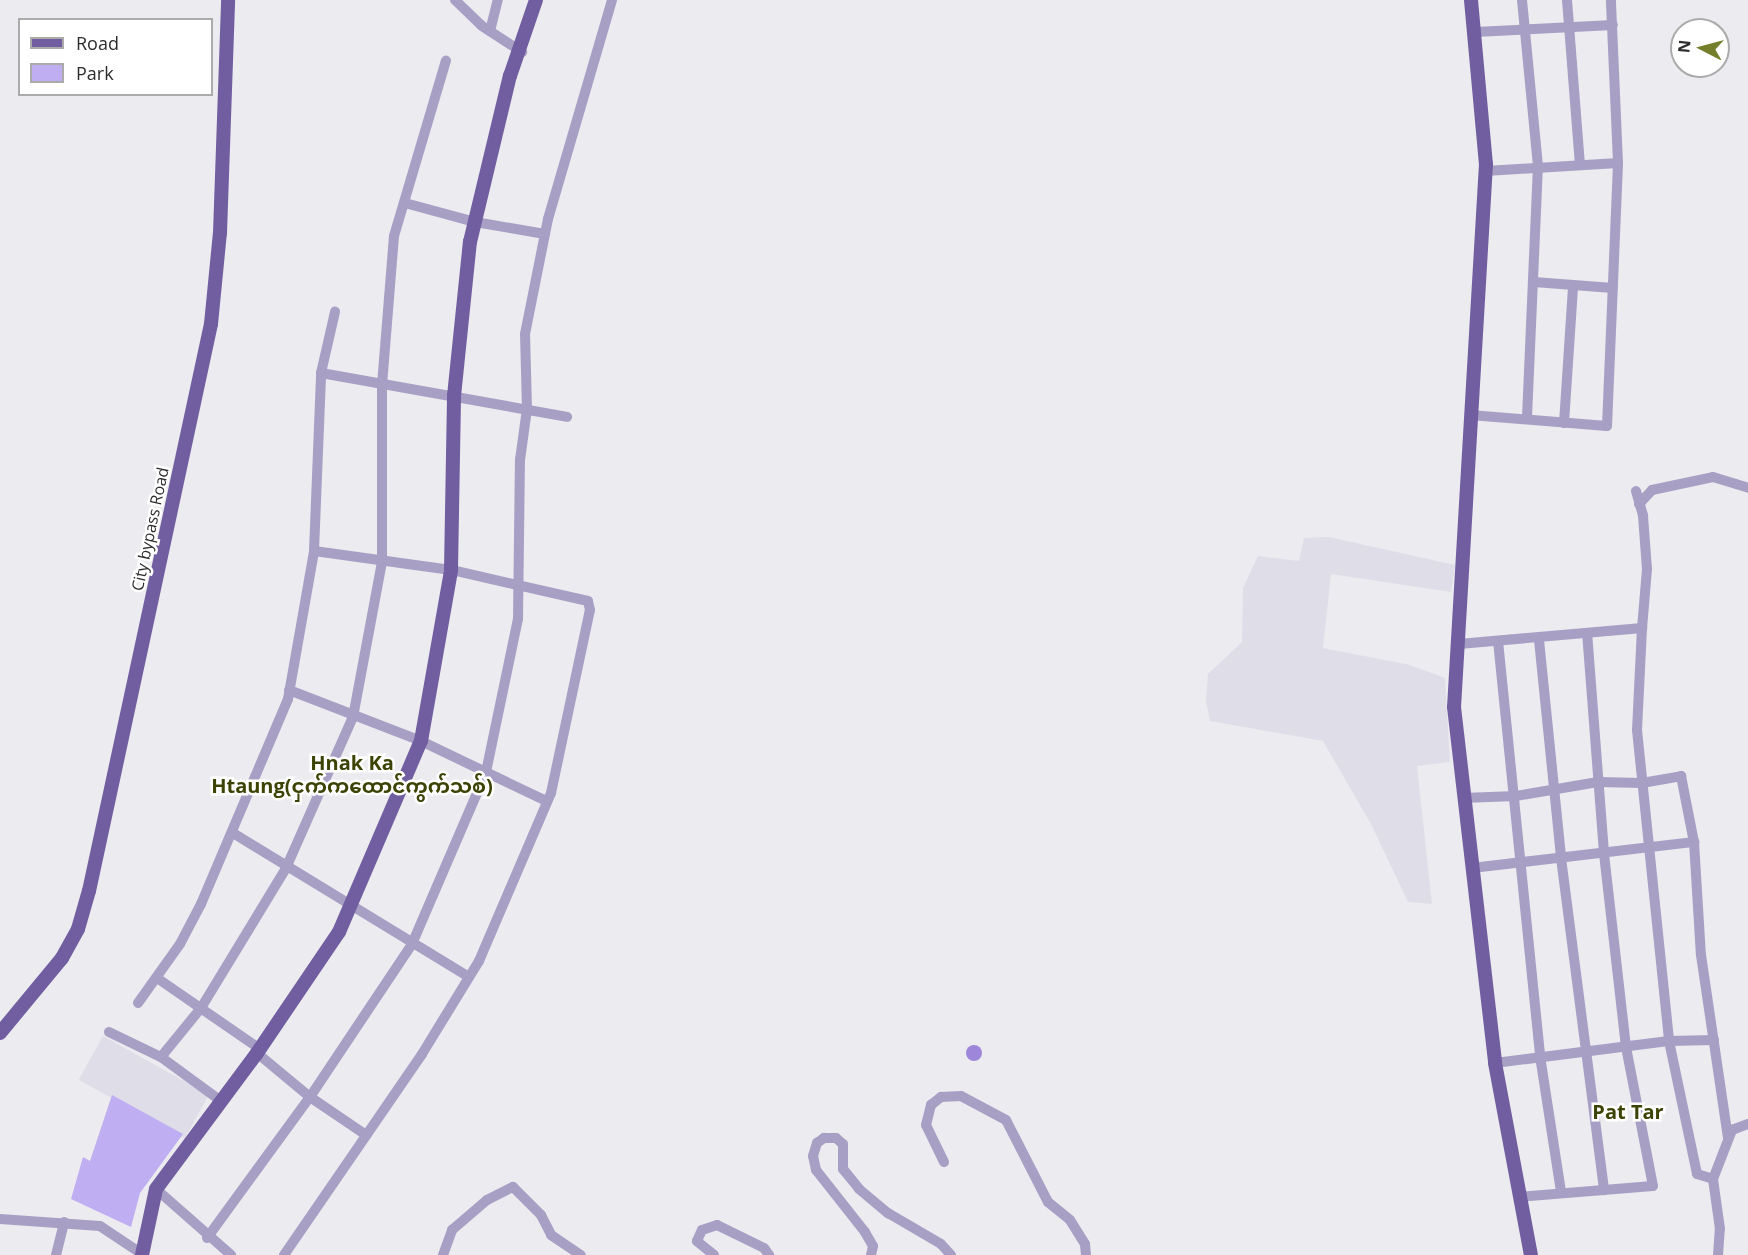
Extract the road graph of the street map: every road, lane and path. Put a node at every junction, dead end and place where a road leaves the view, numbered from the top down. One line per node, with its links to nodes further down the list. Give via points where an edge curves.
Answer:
1 (228, 0): 73 (main road, City bypass Road, via 220,233 211,324 89,891 78,929 62,958)
2 (455, 0): 13 (street)
3 (498, 0): 13 (street)
4 (536, 0): 15 (main road)
5 (612, 0): 23 (street)
6 (1471, 0): 14 (main road)
7 (1522, 0): 11 (street)
8 (1567, 0): 12 (street)
9 (1611, 0): 10 (street)
10 (1613, 25): 12 (street); 17 (street)
11 (1524, 28): 12 (street); 14 (street); 19 (street)
12 (1569, 28): 18 (street)
13 (490, 31): 15 (street)
14 (1475, 32): 20 (main road)
15 (522, 52): 22 (main road, via 507,87 479,190)
16 (446, 61): 21 (street)
17 (1618, 163): 18 (street); 26 (street)
18 (1580, 164): 19 (street)
19 (1538, 165): 20 (street); 24 (street)
20 (1486, 171): 32 (main road)
21 (405, 203): 22 (street); 29 (street, via 394,236)
22 (475, 222): 23 (street); 30 (main road, via 459,320)
23 (546, 234): 31 (street, via 525,334)
24 (1534, 282): 25 (street); 34 (street)
25 (1573, 287): 26 (street); 35 (street)
26 (1613, 288): 35 (street, via 1607,426)
27 (335, 312): 28 (street)
28 (321, 374): 29 (street); 39 (street)
29 (382, 385): 30 (street); 40 (street)
30 (454, 396): 31 (street); 41 (main road)
31 (527, 409): 33 (street); 42 (street, via 520,460)
32 (1470, 415): 34 (street); 47 (main road)
33 (567, 417)
34 (1527, 420): 35 (street)
35 (1564, 423)
36 (1748, 488): 38 (street, via 1713,477 1652,490)
37 (1635, 491): 38 (street)
38 (1639, 504): 43 (street, via 1647,569)
39 (314, 550): 40 (street); 48 (street)
40 (382, 562): 41 (street); 49 (street)
41 (451, 570): 42 (street); 50 (main road)
42 (519, 587): 51 (street, via 518,619); 57 (street, via 588,601 590,610 551,793)
43 (1642, 628): 44 (street); 53 (street, via 1637,730)
44 (1587, 634): 45 (street); 52 (street)
45 (1539, 640): 46 (street); 54 (street)
46 (1498, 641): 47 (street); 55 (street)
47 (1459, 644): 56 (main road, via 1454,707)
48 (289, 690): 49 (street); 58 (street)
49 (352, 717): 50 (street); 64 (street)
50 (421, 741): 51 (street); 66 (main road)
51 (486, 772): 57 (street); 67 (street)
52 (1598, 782): 53 (street); 54 (street); 61 (street)
53 (1642, 783): 59 (street, via 1680,776); 60 (street)
54 (1554, 789): 55 (street); 62 (street)
55 (1516, 796): 56 (street); 63 (street)
56 (1463, 798): 65 (main road)
57 (546, 801): 69 (street)
58 (233, 833): 64 (street); 68 (street, via 180,944)
59 (1694, 842): 60 (street); 74 (street, via 1701,955)
60 (1648, 850): 61 (street); 75 (street)
61 (1604, 853): 62 (street); 76 (street)
62 (1561, 858): 63 (street); 77 (street)
63 (1523, 861): 65 (street); 79 (street)
64 (286, 868): 66 (street); 71 (street)
65 (1472, 868): 81 (main road)
66 (352, 903): 67 (street); 78 (main road, via 339,932)
67 (412, 944): 69 (street); 82 (street)
68 (157, 978): 70 (street); 71 (street)
69 (469, 978): 85 (street)
70 (138, 1003)
71 (201, 1008): 78 (street); 80 (street)
72 (109, 1032): 80 (street)
73 (0, 1033)
74 (1714, 1040): 75 (street); 86 (street)
75 (1669, 1041): 76 (street); 88 (street, via 1697,1174)
76 (1626, 1047): 77 (street); 90 (street, via 1653,1186)
77 (1587, 1050): 79 (street); 90 (street)
78 (259, 1051): 82 (street); 83 (main road)
79 (1540, 1056): 81 (street); 91 (street)
80 (161, 1057): 83 (street)
81 (1495, 1063): 92 (main road)
82 (310, 1097): 85 (street); 95 (street)
83 (221, 1101): 89 (main road)
84 (1748, 1124): 86 (street, via 1732,1130)
85 (366, 1135): 100 (street)
86 (1728, 1137): 88 (street)
87 (944, 1162): 106 (street, via 926,1125 931,1105 941,1097 961,1096 1006,1120 1048,1202 1070,1220 1085,1245)
88 (1713, 1179): 108 (street, via 1720,1229)
89 (156, 1189): 95 (street); 97 (main road)
90 (1604, 1190): 91 (street)
91 (1561, 1192): 92 (street)
92 (1519, 1197): 107 (main road)
93 (0, 1220): 94 (street)
94 (64, 1222): 97 (street, via 100,1226); 98 (street)
95 (207, 1238): 99 (street)
96 (446, 1253): 101 (street, via 452,1230 487,1200 513,1187 540,1215 550,1235)
97 (142, 1254)
98 (56, 1255)
99 (231, 1255)
100 (284, 1255)
101 (581, 1255)
102 (714, 1255): 103 (street, via 697,1241 702,1230 717,1225 764,1248)
103 (769, 1255)
104 (871, 1255): 105 (street, via 873,1246 865,1232 816,1170 813,1156 817,1143 824,1138 837,1138 843,1144 843,1168 859,1189)
105 (951, 1255)
106 (1086, 1255)
107 (1532, 1255)
108 (1718, 1255)

